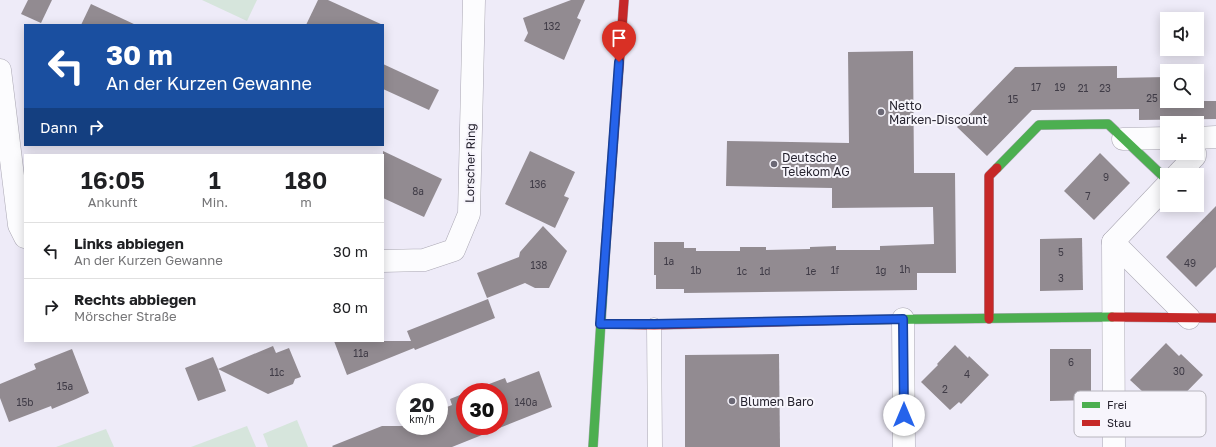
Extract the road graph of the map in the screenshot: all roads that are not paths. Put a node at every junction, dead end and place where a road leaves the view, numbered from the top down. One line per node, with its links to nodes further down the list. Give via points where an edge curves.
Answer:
1 (474, 0): 14 (street, Lorscher Ring, via 469,214 454,250 424,260)
2 (624, 0): 19 (street)
3 (0, 70): 12 (street, via 19,225)
4 (1160, 138): 7 (street)
5 (1204, 138): 6 (street)
6 (1216, 138)
7 (1123, 139): 10 (street); 18 (street, via 1108,124 1039,125 988,176)
8 (1191, 160): 9 (street)
9 (1184, 168)
10 (1160, 173)
11 (1160, 192): 13 (street)
12 (24, 236)
13 (1113, 242): 15 (street); 16 (street)
14 (384, 261)
15 (1208, 316): 16 (street)
16 (1113, 317): 18 (street); 21 (street)
17 (903, 319): 18 (street); 20 (street); 24 (street)
18 (989, 319)
19 (600, 324): 20 (street); 22 (street)
20 (654, 324): 23 (lane)
21 (1111, 391)
22 (593, 447)
23 (655, 447)
24 (904, 447)

